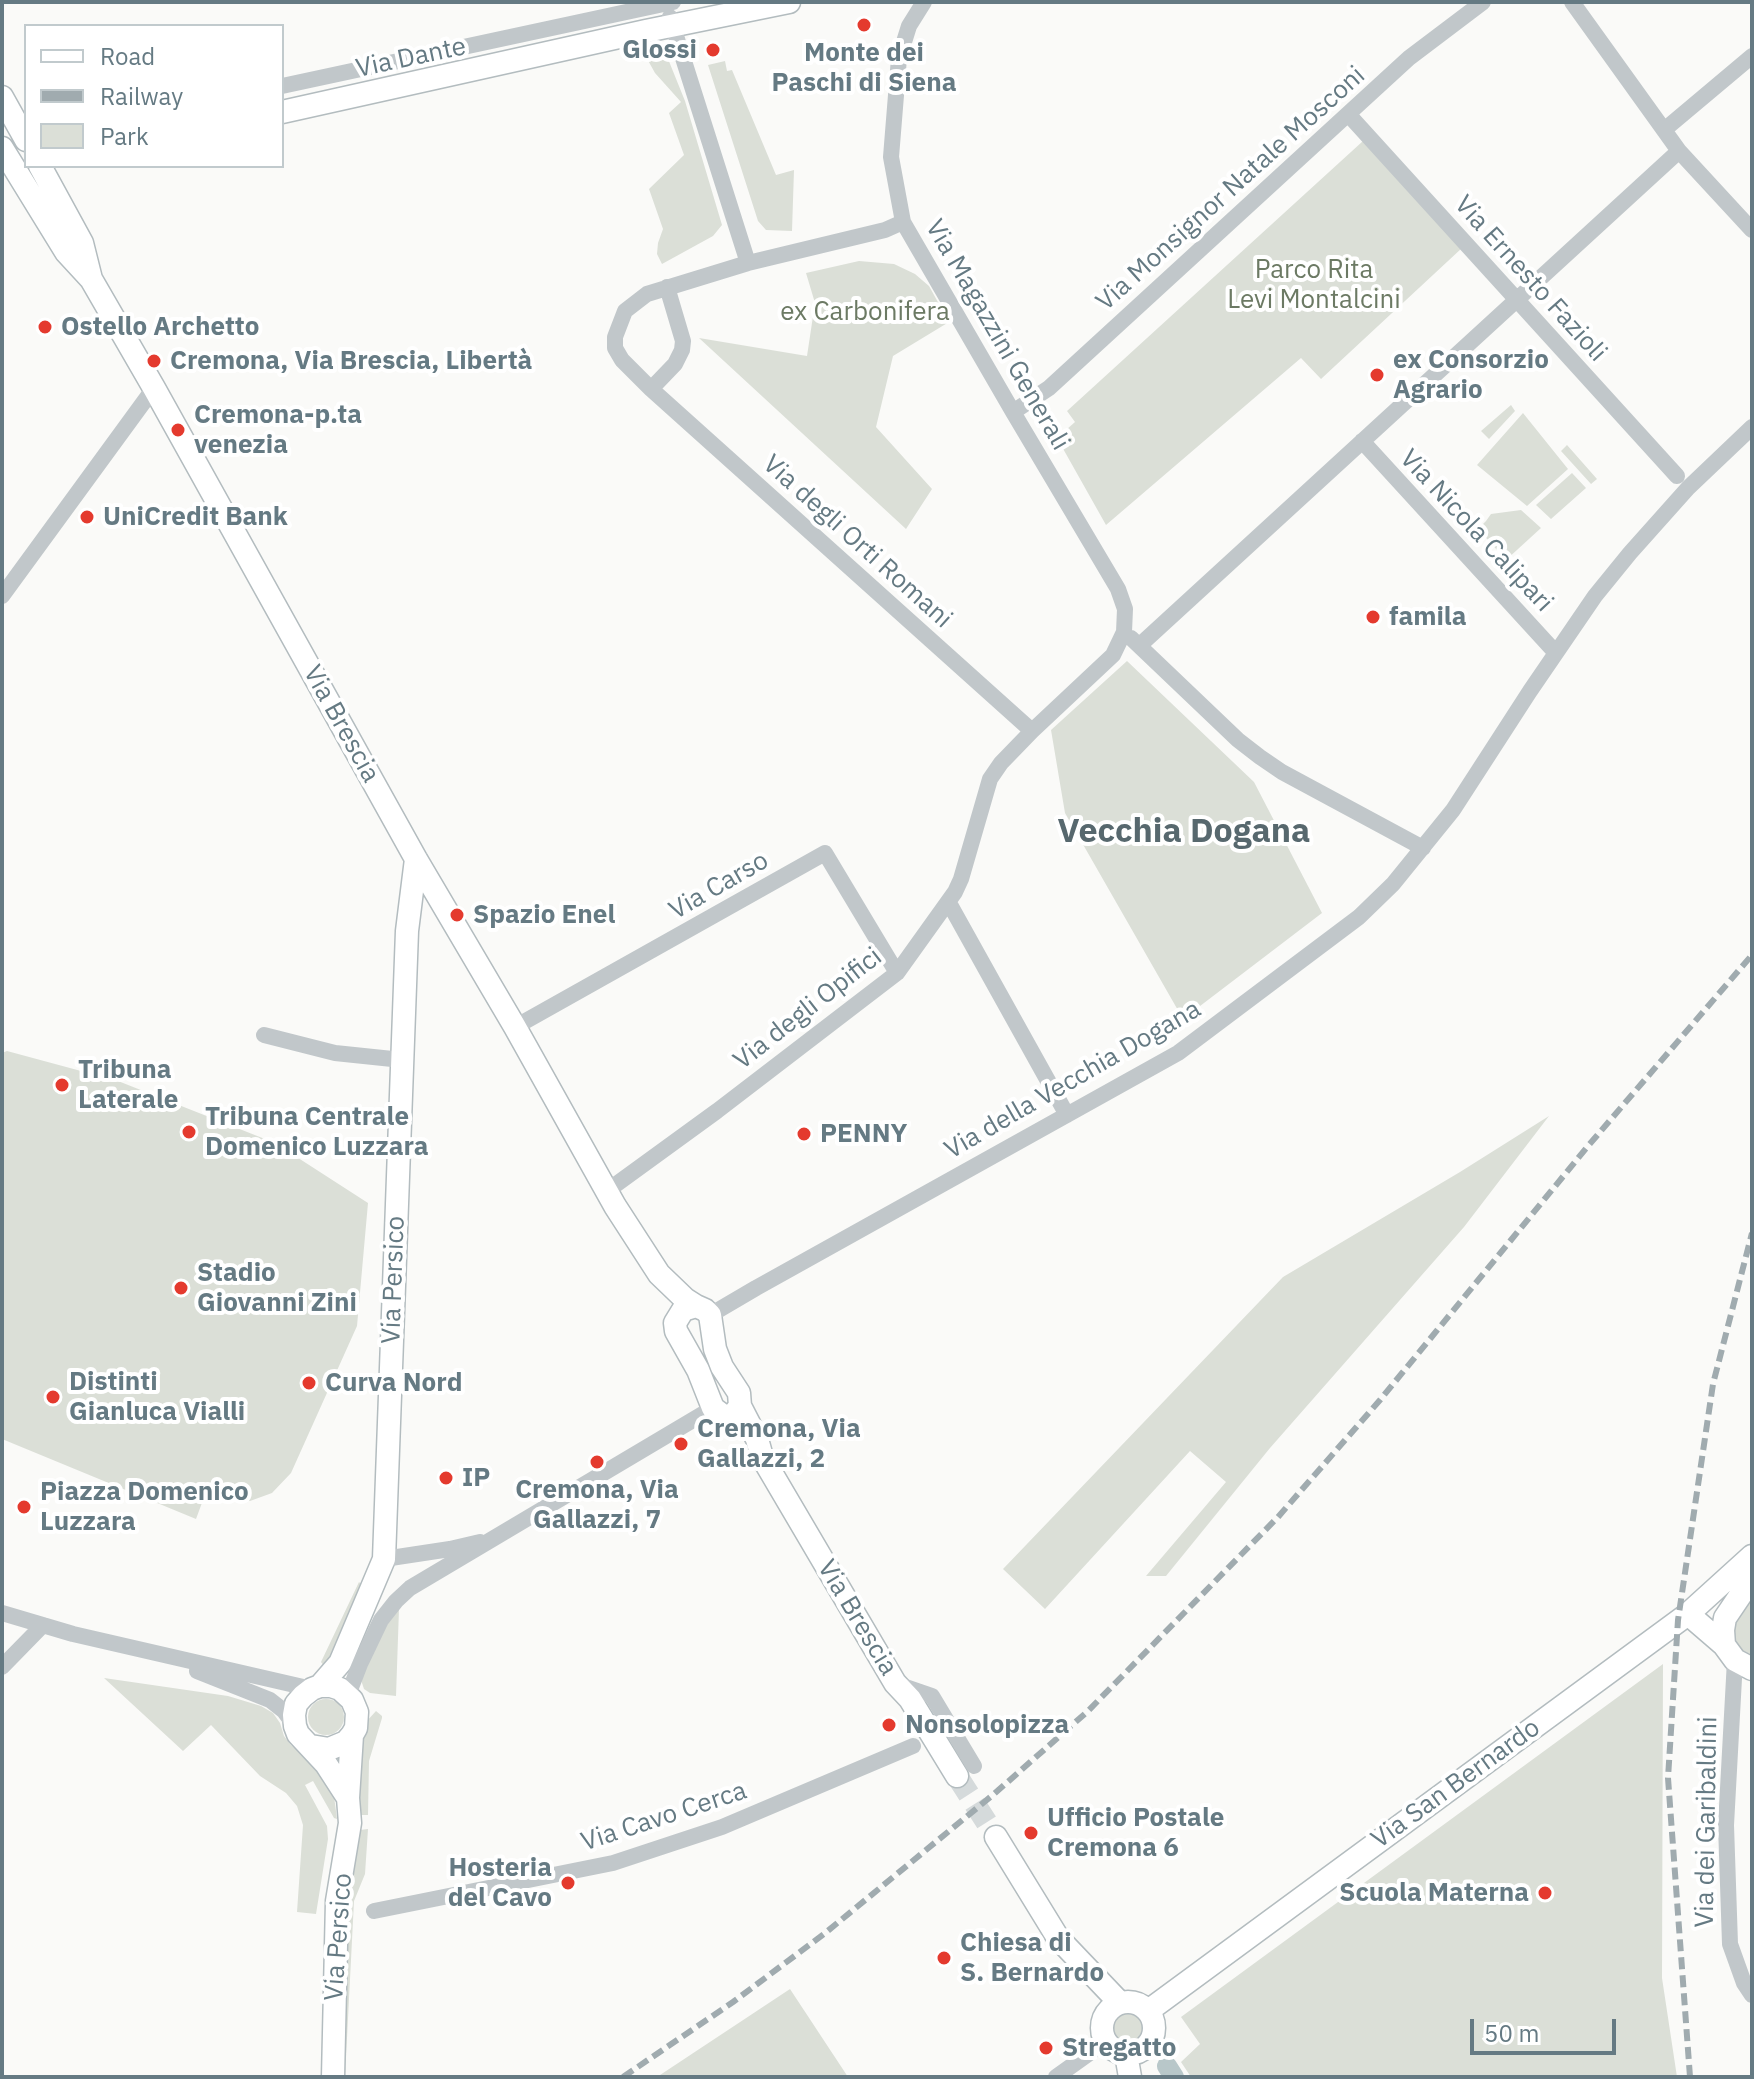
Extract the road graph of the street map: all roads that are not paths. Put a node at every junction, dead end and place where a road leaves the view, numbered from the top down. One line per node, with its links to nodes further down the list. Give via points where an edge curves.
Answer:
1 (669, 2): 6 (street, Via Dante); 7 (street, Via Dante)
2 (789, 2): 6 (main road, Via Dante)
3 (924, 2): 21 (street, Via Magazzini Generali, via 899,58 891,157)
4 (1483, 2): 13 (street, Via Monsignor Natale Mosconi, via 1409,58)
5 (1572, 2): 14 (street)
6 (673, 26): 9 (main road, Via Dante); 23 (street)
7 (540, 31): 9 (street); 10 (street, Via Dante)
8 (1752, 56): 14 (street)
9 (508, 63): 12 (main road, Via Dante)
10 (284, 86)
11 (2, 97): 15 (main road)
12 (284, 112)
13 (1348, 114): 26 (street, Via Ernesto Fazioli); 29 (street, Via Monsignor Natale Mosconi, via 1049,388)
14 (1664, 130): 16 (street)
15 (24, 136)
16 (1679, 151): 22 (street); 26 (street)
17 (9, 153): 20 (main road)
18 (41, 168): 24 (main road, Via Brescia, via 82,243)
19 (2, 183): 20 (main road)
20 (34, 203): 24 (main road)
21 (903, 222): 23 (street, Via degli Orti Romani); 29 (street, Via Magazzini Generali)
22 (1752, 230)
23 (748, 263): 25 (street, Via degli Orti Romani)
24 (91, 279): 27 (main road, Via Brescia)
25 (667, 287): 28 (street, via 682,350); 28 (street, Via degli Orti Romani, via 625,311 615,337 622,360)
26 (1516, 300): 31 (street); 32 (street, Via Ernesto Fazioli)
27 (154, 388): 33 (street); 39 (main road, Via Brescia)
28 (651, 389): 37 (street, Via degli Orti Romani)
29 (1013, 412): 34 (street, Via Magazzini Generali, via 1118,589 1125,609)
30 (1752, 427): 36 (street, Via della Vecchia Dogana, via 1639,543)
31 (1362, 441): 35 (street); 36 (street, Via Nicola Calipari)
32 (1677, 476)
33 (2, 596)
34 (1124, 632): 35 (street); 37 (street, Via degli Opifici, via 1113,655)
35 (1140, 645): 38 (street, via 1260,757)
36 (1556, 653): 38 (street, Via della Vecchia Dogana)
37 (1032, 731): 40 (street, Via degli Opifici, via 990,779)
38 (1423, 848): 47 (street, Via della Vecchia Dogana, via 1359,917 1194,1042)
39 (416, 859): 41 (main road, Via Brescia); 42 (main road, Via Persico)
40 (949, 903): 43 (street, Via degli Opifici); 47 (street)
41 (450, 917): 42 (main road, via 437,908); 44 (main road, Via Brescia)
42 (407, 919): 46 (main road, Via Persico)
43 (897, 973): 44 (street, Via Carso, via 825,853); 48 (street, Via degli Opifici)
44 (515, 1027): 48 (main road, Via Brescia)
45 (264, 1035): 46 (street, via 335,1053)
46 (402, 1060): 55 (main road, Via Persico)
47 (1067, 1115): 50 (street, Via della Vecchia Dogana)
48 (607, 1191): 49 (main road, Via Brescia)
49 (659, 1274): 50 (main road, Via Brescia); 51 (main road, Via Brescia)
50 (703, 1311): 51 (main road, via 683,1310); 52 (main road, Via Brescia, via 722,1367 739,1393)
51 (675, 1323): 52 (main road, Via Brescia, via 679,1338)
52 (726, 1410): 53 (street); 69 (main road, Via Brescia, via 757,1439 762,1457 895,1683)
53 (493, 1539): 55 (street); 64 (street, via 396,1601 381,1620)
54 (1752, 1556): 57 (main road, Via San Bernardo)
55 (384, 1559): 63 (main road, Via Persico, via 340,1663)
56 (1752, 1578): 61 (main road, via 1725,1618)
57 (1688, 1614): 61 (main road); 75 (main road, Via San Bernardo)
58 (5, 1619): 59 (street)
59 (43, 1625): 60 (street); 62 (street)
60 (159, 1655): 63 (street); 65 (street, via 270,1700)
61 (1741, 1661): 73 (street, Via dei Garibaldini, via 1726,1825 1730,1944)
62 (2, 1667)
63 (316, 1688): 64 (main road, via 331,1686); 65 (main road, via 296,1704)
64 (348, 1695): 66 (main road, via 357,1712)
65 (295, 1726): 67 (main road)
66 (352, 1735): 67 (main road, via 329,1749); 70 (main road, Via Persico)
67 (311, 1746): 70 (main road)
68 (913, 1746): 72 (street, Via Cavo Cerca, via 722,1827 613,1863)
69 (966, 1771)
70 (348, 1798): 78 (main road, Via Persico, via 350,1823 337,1901)
71 (996, 1837): 74 (main road, via 1058,1938)
72 (374, 1911)
73 (1749, 1985)
74 (1120, 2003): 75 (main road, via 1135,2003); 76 (main road, via 1104,2018)
75 (1148, 2011): 77 (main road, via 1153,2036 1142,2050)
76 (1105, 2042): 77 (main road); 79 (street)
77 (1126, 2054): 80 (main road)
78 (333, 2077)
79 (1056, 2077)
80 (1130, 2077)

